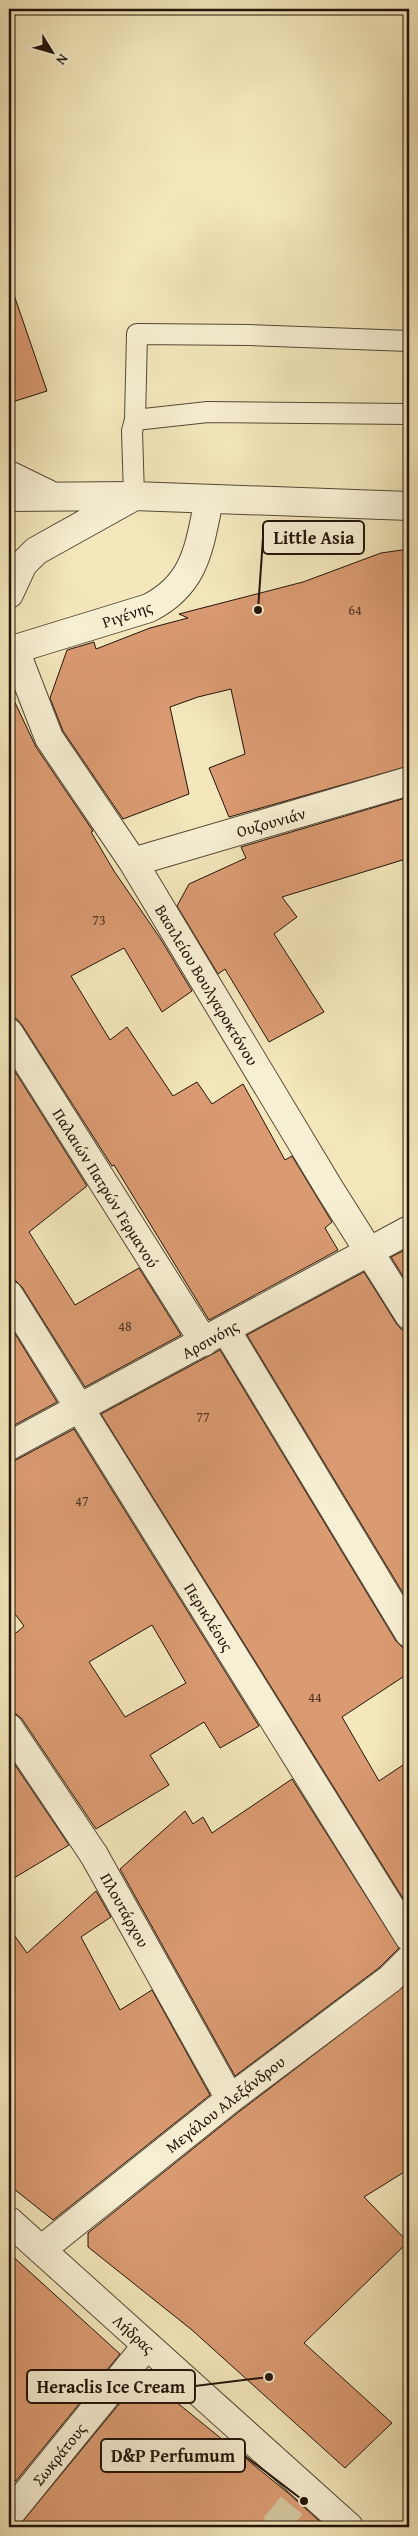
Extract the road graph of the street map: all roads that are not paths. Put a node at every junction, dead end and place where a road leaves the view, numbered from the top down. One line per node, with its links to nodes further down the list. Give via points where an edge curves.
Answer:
1 (409, 341): 3 (lane, via 137,334)
2 (409, 414): 3 (lane, via 208,412)
3 (135, 420): 6 (lane, via 132,432)
4 (9, 475): 5 (street)
5 (51, 496): 6 (street); 7 (street)
6 (134, 496): 8 (street); 10 (street, via 36,552 23,564)
7 (9, 497)
8 (209, 500): 9 (street); 11 (street, Ριγένης, via 191,570 166,599 149,608)
9 (409, 506)
10 (9, 594)
11 (11, 644): 13 (street, Βασιλείου Βουλγαροκτόνου, via 49,738)
12 (409, 781): 13 (street, Ουζουνιάν)
13 (133, 862): 16 (street, Βασιλείου Βουλγαροκτόνου)
14 (9, 1033): 19 (street, Παλαιών Πατρών Γερμανού)
15 (409, 1230): 16 (street, Αρσινόης)
16 (370, 1252): 18 (street, Βασιλείου Βουλγαροκτόνου); 19 (street, Αρσινόης)
17 (9, 1296): 20 (street, Περικλέους)
18 (409, 1315)
19 (215, 1336): 20 (street, Αρσινόης); 22 (street, Παλαιών Πατρών Γερμανού)
20 (76, 1403): 21 (street, Αρσινόης); 24 (street, Περικλέους)
21 (9, 1446)
22 (409, 1633)
23 (9, 1728): 26 (street, Πλουτάρχου, via 94,1855)
24 (409, 1938)
25 (409, 1960): 26 (street, Μεγάλου Αλεξάνδρου, via 390,1979)
26 (230, 2099): 28 (street, Μεγάλου Αλεξάνδρου)
27 (9, 2221): 28 (street, Λήδρας)
28 (41, 2250): 29 (street, Λήδρας)
29 (147, 2345): 30 (street, Σωκράτους); 31 (street, Λήδρας, via 300,2493)
30 (9, 2516)
31 (349, 2527)

